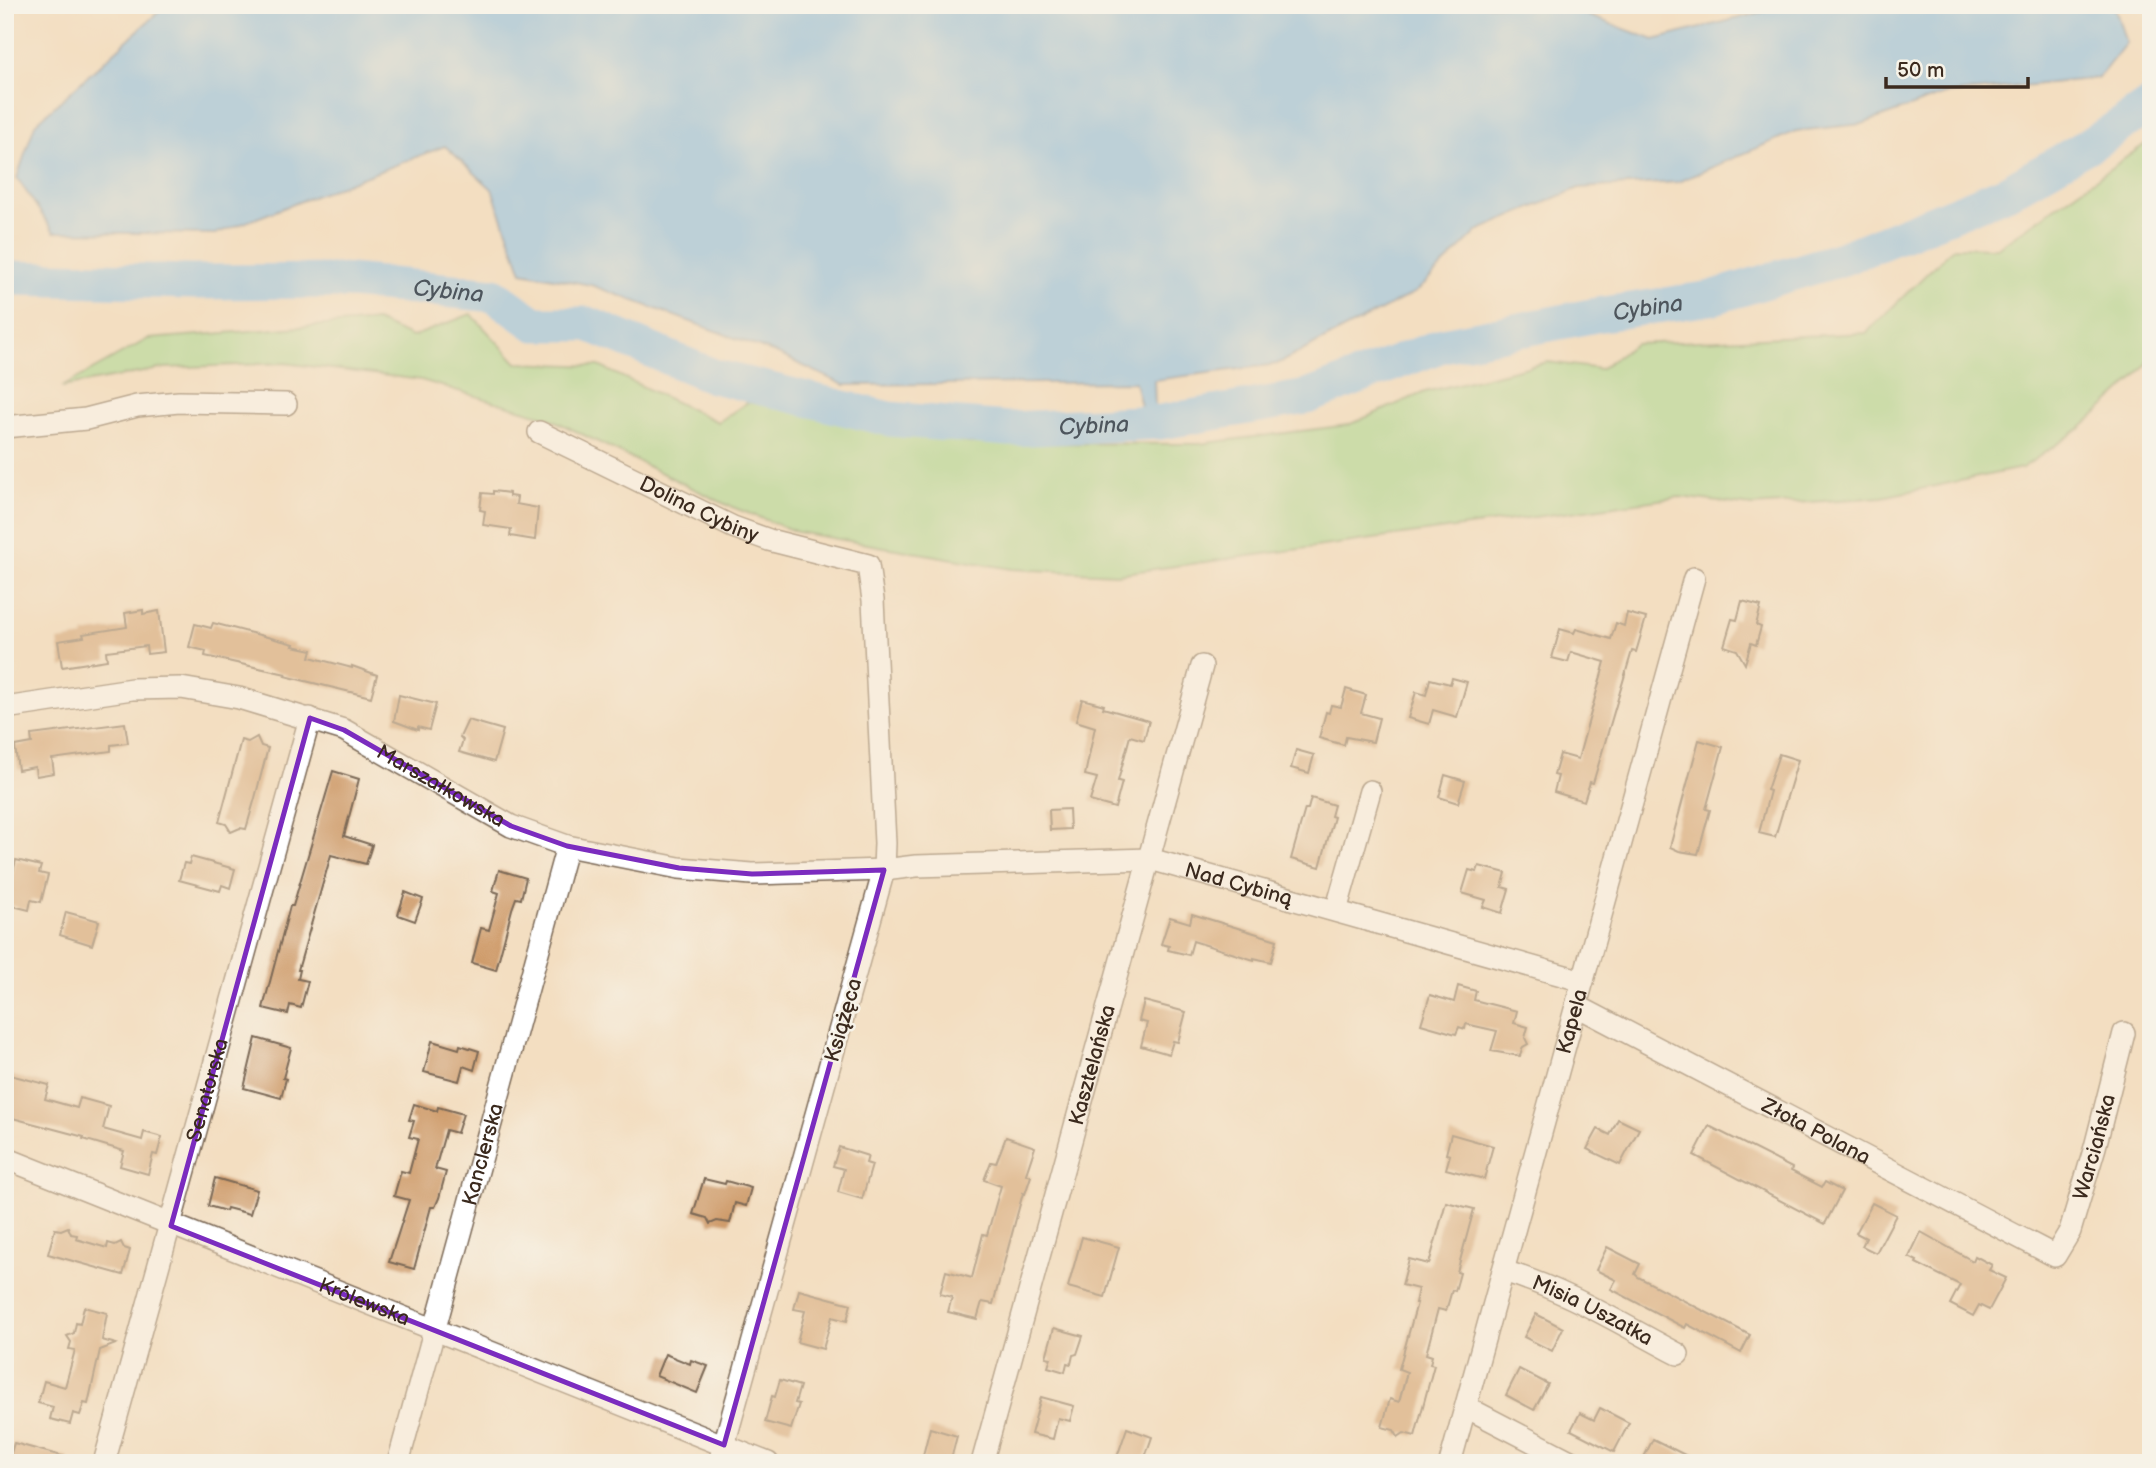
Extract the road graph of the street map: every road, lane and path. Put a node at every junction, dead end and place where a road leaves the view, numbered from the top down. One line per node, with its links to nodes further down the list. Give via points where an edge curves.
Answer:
1 (286, 404): 2 (street, via 165,403 86,419)
2 (5, 427)
3 (539, 432): 4 (street, Dolina Cybiny, via 733,527)
4 (868, 565): 12 (street, Książęca)
5 (1694, 578): 14 (street, Kapela)
6 (1202, 666): 11 (street, Kasztelańska)
7 (5, 708): 8 (street, Marszałkowska, via 132,689 181,688)
8 (310, 718): 10 (street, Marszałkowska, via 344,730 511,826); 18 (street, Senatorska)
9 (1370, 791): 13 (street)
10 (568, 846): 12 (street, Marszałkowska, via 679,867 752,874); 21 (street, Kanclerska)
11 (1150, 859): 12 (street, Nad Cybiną); 13 (street, Nad Cybiną); 28 (street, Kasztelańska)
12 (884, 870): 24 (street, Książęca)
13 (1336, 911): 14 (street, Nad Cybiną)
14 (1583, 981): 15 (street, Kapela)
15 (1577, 1006): 19 (street, Złota Polana); 20 (street, Kapela)
16 (2124, 1033): 19 (street, Warciańska, via 2070,1231)
17 (5, 1158): 18 (street, Królewska)
18 (171, 1226): 21 (street, Królewska); 25 (street, Senatorska)
19 (2055, 1256)
20 (1503, 1271): 22 (street, Misia Uszatka, via 1568,1296); 23 (street, Kapela)
21 (434, 1330): 24 (street, Królewska); 26 (street, Kanclerska)
22 (1678, 1354)
23 (1466, 1407): 29 (street, Kapela); 30 (street)
24 (722, 1454): 27 (street, Królewska)
25 (104, 1463)
26 (398, 1463)
27 (768, 1463)
28 (982, 1463)
29 (1450, 1463)
30 (1574, 1463)

